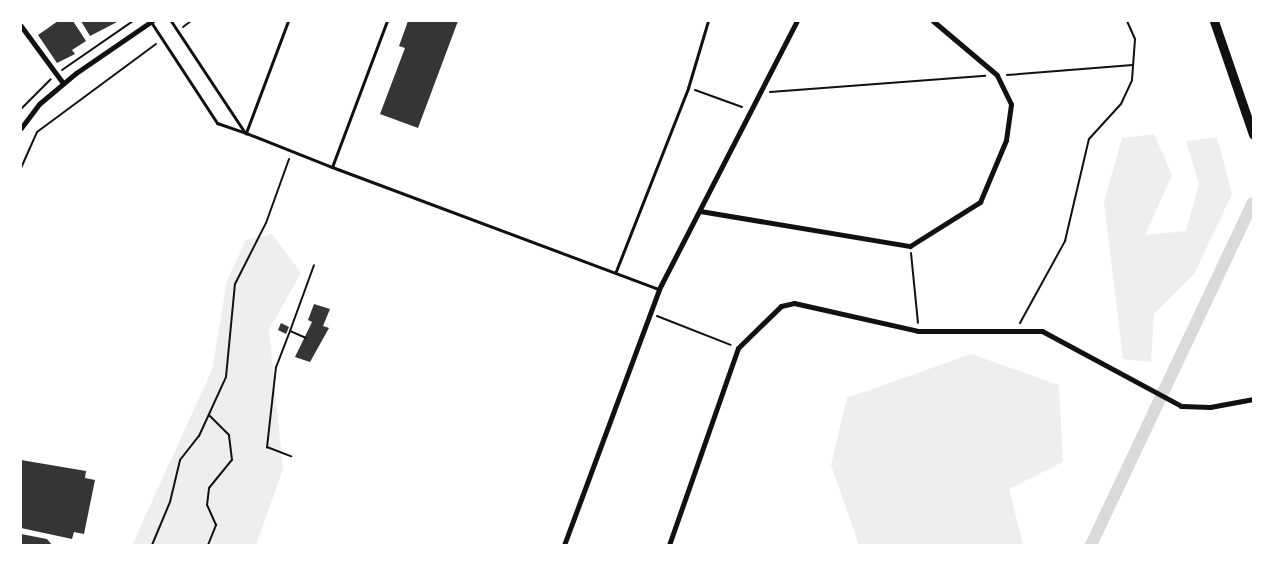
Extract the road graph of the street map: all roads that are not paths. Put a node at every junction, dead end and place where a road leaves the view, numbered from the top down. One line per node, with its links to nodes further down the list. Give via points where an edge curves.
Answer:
1 (151, 21): 10 (street); 12 (lane, via 217,123)
2 (171, 21): 12 (lane)
3 (288, 21): 12 (lane)
4 (387, 21): 14 (lane)
5 (708, 21): 16 (lane, via 688,88)
6 (797, 21): 15 (street)
7 (933, 21): 15 (street, via 997,75 1011,104 1006,140 980,202 910,246)
8 (1214, 21): 13 (street)
9 (21, 26): 10 (street)
10 (62, 84): 11 (street)
11 (21, 128)
12 (246, 133): 14 (lane)
13 (1253, 134)
14 (332, 167): 16 (lane)
15 (700, 211): 17 (street)
16 (616, 271): 17 (lane)
17 (659, 289): 19 (street)
18 (1253, 399): 20 (street, via 1210,407 1181,406 1067,342 1042,332 918,331 794,304 765,318 738,348)
19 (564, 545)
20 (669, 545)

